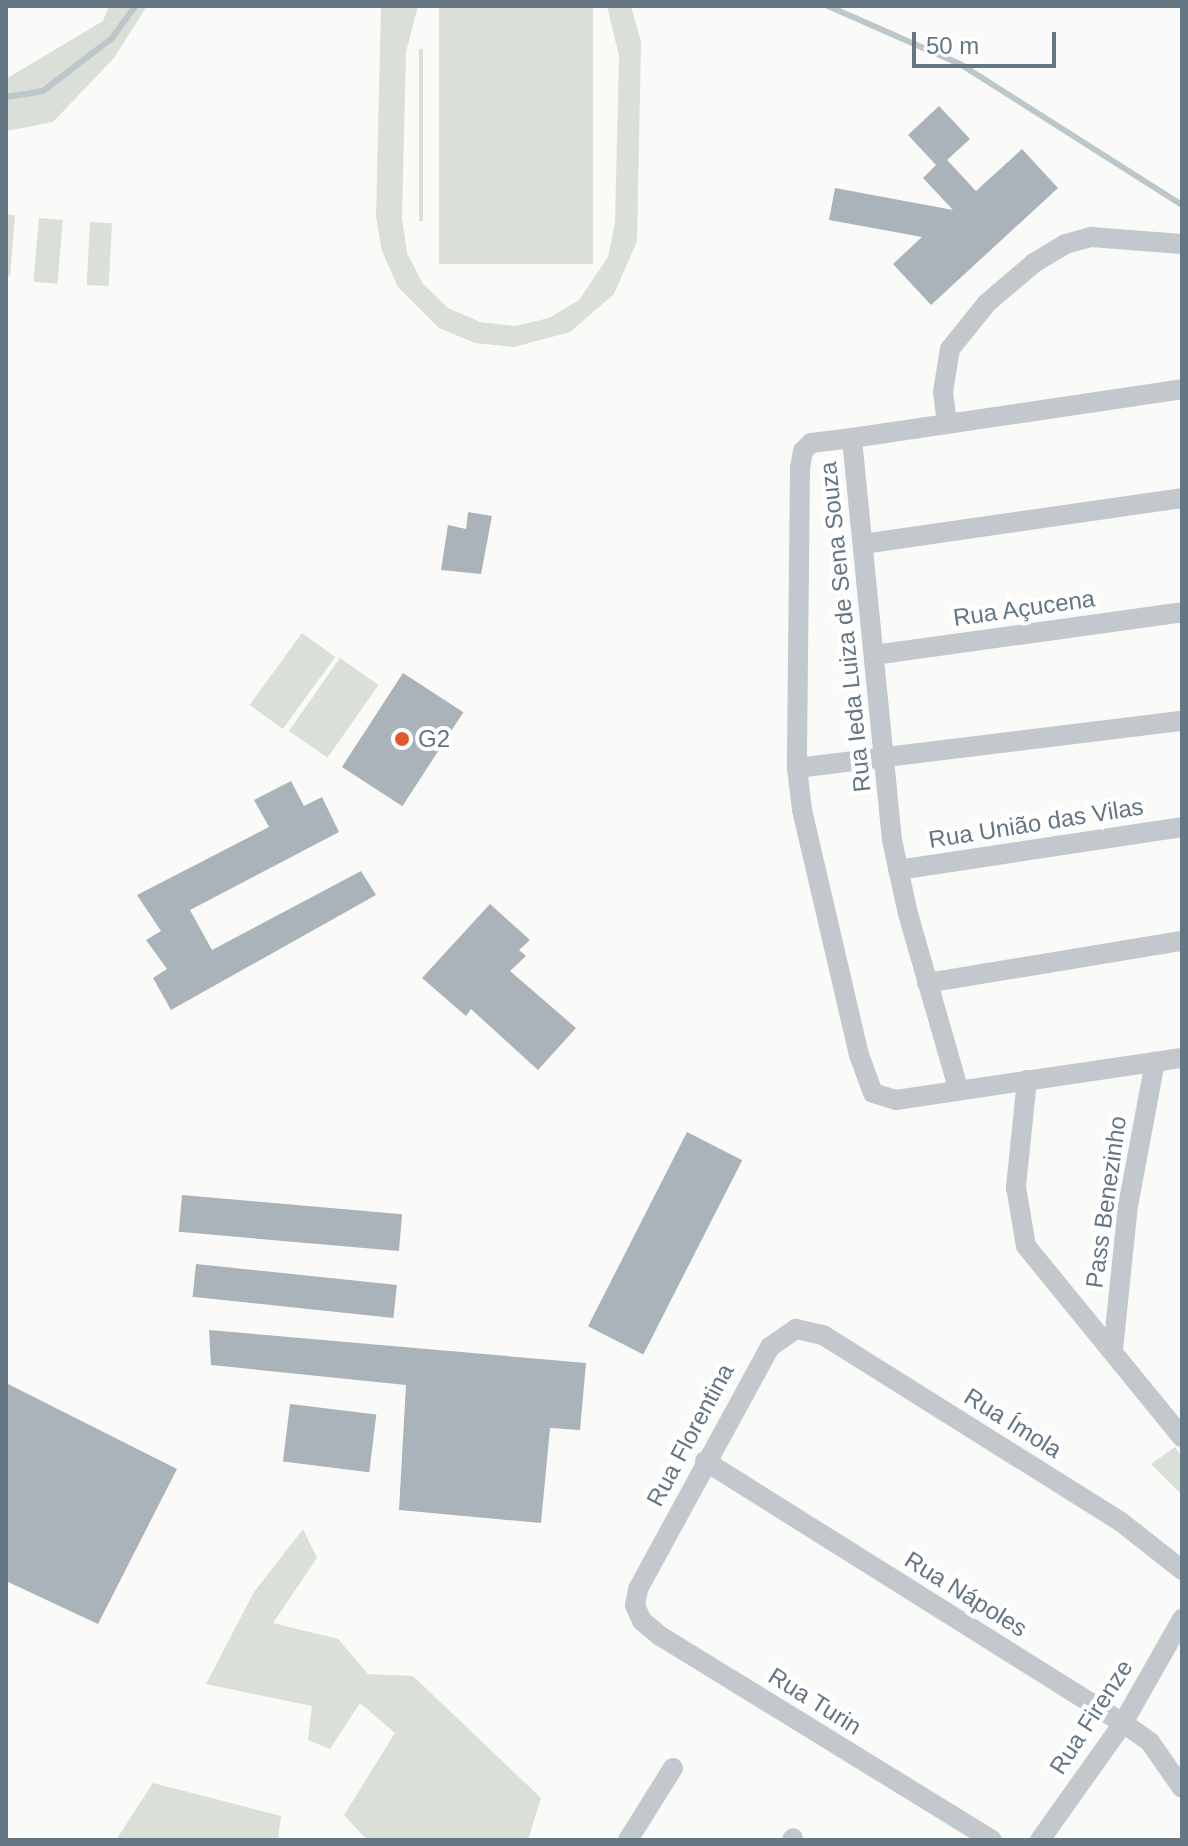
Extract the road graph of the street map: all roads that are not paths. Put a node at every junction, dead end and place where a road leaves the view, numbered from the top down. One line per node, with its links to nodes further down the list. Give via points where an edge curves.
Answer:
1 (1182, 244): 3 (street, via 1091,237 1066,244 1034,263 987,303 950,349 944,370)
2 (1182, 389): 3 (street, Rua Ieda Luiza de Sena Souza)
3 (947, 424): 4 (street, Rua Ieda Luiza de Sena Souza)
4 (852, 438): 6 (street, Rua Ieda Luiza de Sena Souza); 11 (street, via 811,443 801,460)
5 (1182, 498): 6 (street)
6 (863, 544): 8 (street, Rua Ieda Luiza de Sena Souza)
7 (1182, 612): 8 (street, Rua Açucena)
8 (874, 655): 10 (street, Rua Ieda Luiza de Sena Souza)
9 (1182, 721): 10 (street)
10 (883, 757): 11 (street); 13 (street, Rua Ieda Luiza de Sena Souza)
11 (797, 768): 19 (street, via 802,810 865,1079 879,1097 896,1100)
12 (1182, 827): 13 (street, Rua União das Vilas)
13 (898, 870): 15 (street, Rua Ieda Luiza de Sena Souza)
14 (1182, 941): 15 (street)
15 (927, 983): 19 (street, Rua Ieda Luiza de Sena Souza)
16 (1182, 1058): 17 (street)
17 (1155, 1062): 18 (street); 21 (street, Pass Benezinho, via 1128,1206)
18 (1027, 1080): 19 (street); 21 (street, via 1016,1187 1026,1246)
19 (958, 1088)
20 (809, 1330): 23 (street, Rua Florentina, via 782,1335 770,1347); 24 (street, Rua Ímola, via 842,1345 1121,1522)
21 (1113, 1350): 22 (street)
22 (1182, 1437)
23 (705, 1461): 25 (street, Rua Florentina); 27 (street, Rua Nápoles)
24 (1182, 1570)
25 (638, 1589): 31 (street, Rua Turin, via 635,1605 642,1621 660,1636)
26 (1182, 1619): 27 (street, Rua Firenze)
27 (1123, 1723): 29 (street, Rua Nápoles, via 1150,1742); 32 (street, Rua Firenze)
28 (673, 1768): 30 (street)
29 (1182, 1788)
30 (628, 1840)
31 (992, 1840)
32 (1040, 1840)

